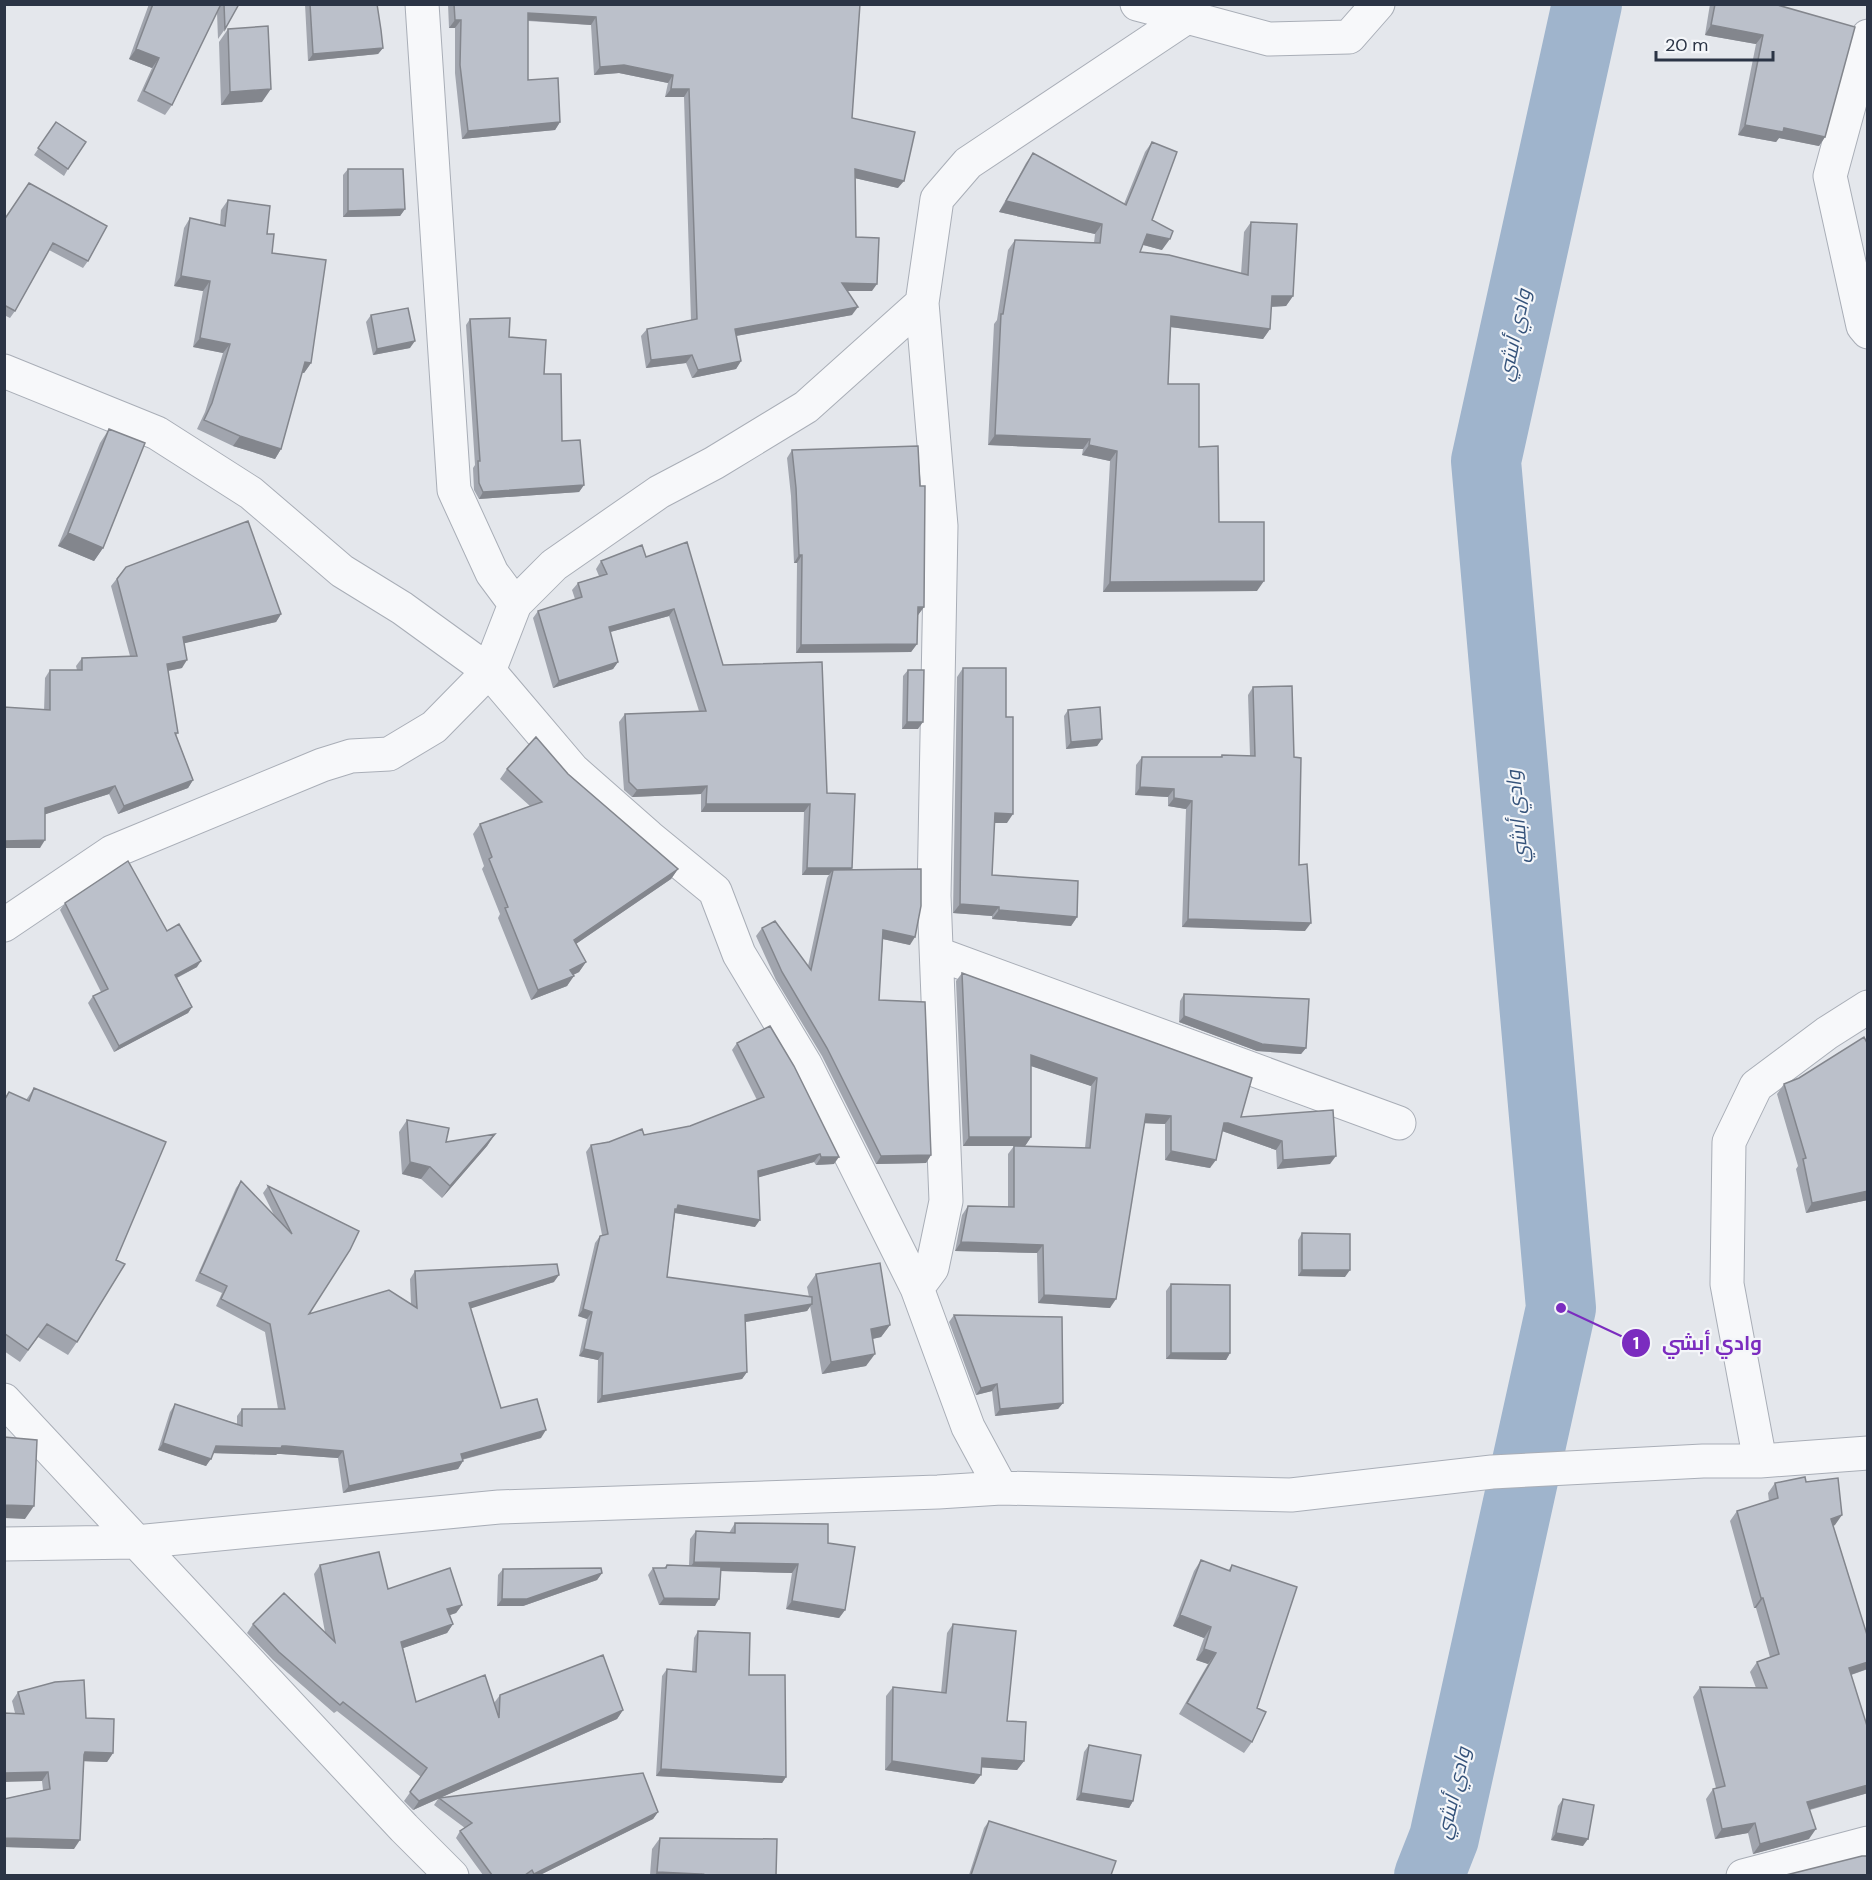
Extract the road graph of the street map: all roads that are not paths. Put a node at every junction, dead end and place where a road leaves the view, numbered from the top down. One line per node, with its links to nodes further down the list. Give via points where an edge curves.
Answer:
1 (422, 4): 9 (street, via 454,490 492,573)
2 (1137, 4): 4 (street)
3 (1378, 4): 4 (street, via 1349,37 1269,39)
4 (1187, 17): 6 (street, via 968,163 937,199)
5 (1868, 36): 7 (street, via 1830,176 1863,326)
6 (922, 303): 9 (street, via 806,407 659,492 554,565); 12 (street, via 941,526 934,896)
7 (1868, 332)
8 (10, 371): 10 (street, via 157,433 251,493 342,571)
9 (515, 603): 10 (street)
10 (489, 671): 11 (street, via 434,727 389,754 351,756 322,765 112,852); 15 (street, via 573,770 715,891 739,954 805,1064)
11 (4, 925)
12 (938, 954): 14 (street); 15 (street, via 946,1200 932,1268)
13 (1868, 1007): 18 (street, via 1756,1086 1728,1142 1727,1284)
14 (1399, 1123)
15 (917, 1288): 19 (street, via 968,1427)
16 (4, 1400): 20 (street)
17 (1868, 1453): 18 (street)
18 (1760, 1461): 19 (street, via 1492,1472 1291,1495)
19 (1001, 1488): 20 (street, via 499,1507)
20 (136, 1542): 21 (street); 23 (street)
21 (4, 1544)
22 (1868, 1843): 24 (street)
23 (452, 1875)
24 (1743, 1875)

